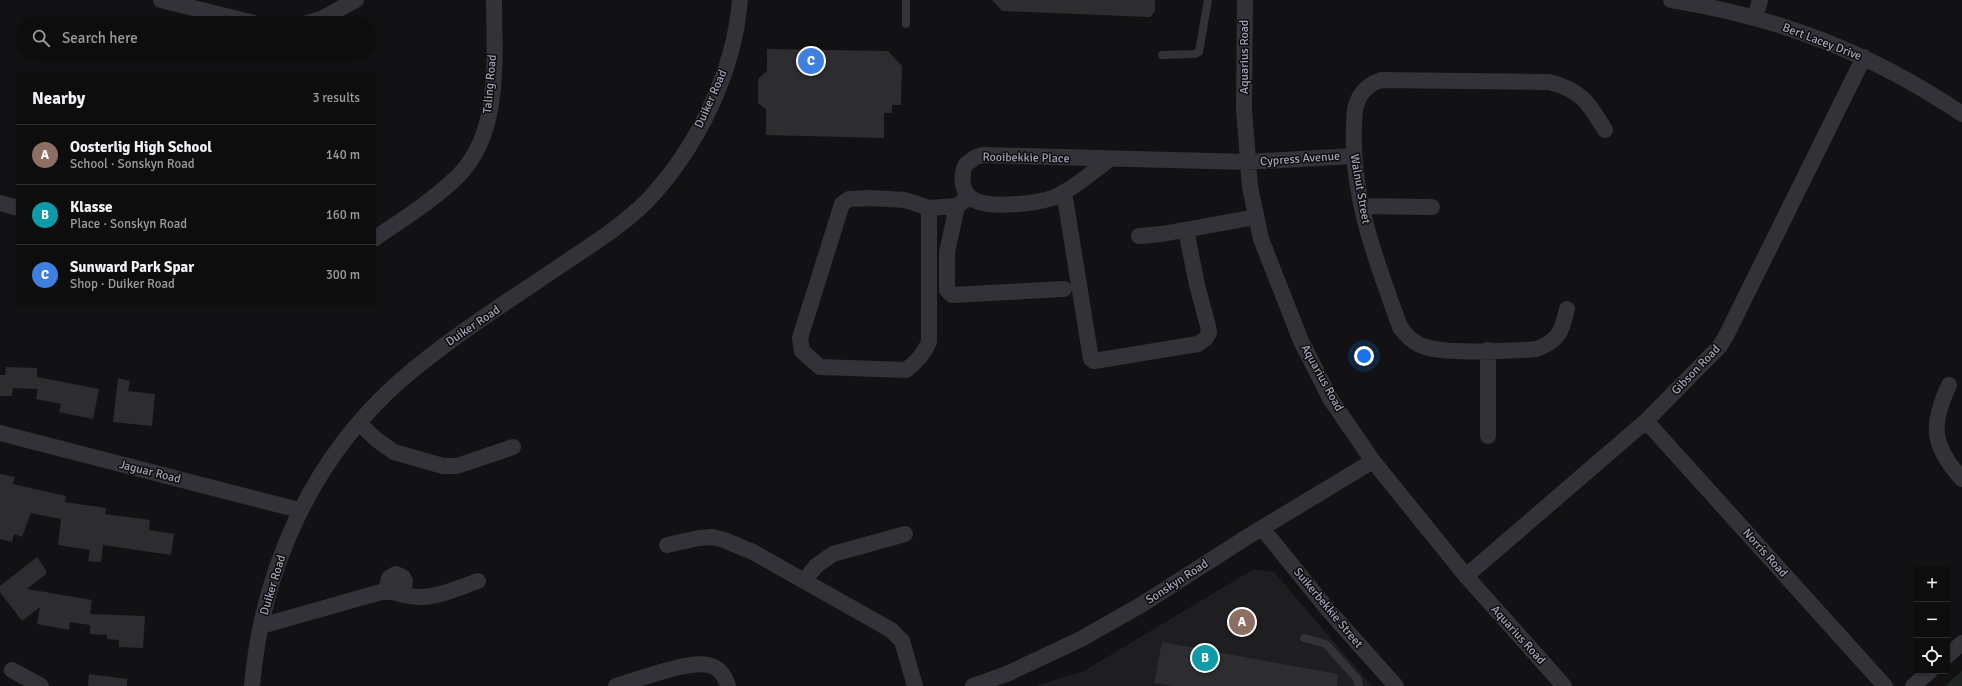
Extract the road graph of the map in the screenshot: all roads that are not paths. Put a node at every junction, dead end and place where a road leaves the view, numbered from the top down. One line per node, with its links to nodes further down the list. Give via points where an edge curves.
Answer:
1 (161, 0): 10 (street)
2 (356, 0): 11 (street)
3 (494, 0): 31 (street, Taling Road, via 494,58 490,104 483,132 474,153 460,174 438,193)
4 (740, 0): 37 (street, Duiker Road, via 731,49 719,87 704,120 671,173 646,202 608,234 446,343 400,381)
5 (906, 0): 13 (lane)
6 (1208, 0): 14 (lane, via 1199,52)
7 (1245, 0): 20 (street, Aquarius Road, via 1244,109)
8 (1671, 0): 12 (street, Bert Lacey Drive)
9 (1760, 0): 12 (street)
10 (226, 16)
11 (327, 16)
12 (1755, 18): 15 (street, Bert Lacey Drive, via 1817,37)
13 (906, 24)
14 (1162, 55)
15 (1864, 57): 16 (street, Bert Lacey Drive); 36 (street, Gibson Road, via 1728,334 1711,357)
16 (1960, 109)
17 (1605, 130): 18 (street, Walnut Street, via 1582,96 1561,85 1535,81 1391,79 1373,83 1359,97 1356,105)
18 (1353, 156): 20 (street, Cypress Avenue); 24 (street, Walnut Street)
19 (1110, 160): 20 (street, Rooibekkie Place); 21 (street); 22 (street, Rooibekkie Place, via 992,155 976,157 966,164 963,173)
20 (1247, 162): 28 (street, Aquarius Road)
21 (1064, 192): 22 (street, via 1044,200 1019,203); 29 (street, via 1091,359 1094,361 1198,344 1205,339 1209,333 1208,326)
22 (963, 201): 27 (street); 32 (street, via 947,252 949,293)
23 (0, 203): 25 (street)
24 (1362, 206): 26 (street); 34 (street, Walnut Street, via 1376,262 1400,327 1406,335 1420,345 1437,350)
25 (16, 207)
26 (1432, 207)
27 (929, 208): 27 (street, via 929,342 925,351 916,363 906,370 820,367 802,351 800,338 842,204 850,199 871,198 905,200)
28 (1256, 218): 29 (street); 41 (street, Aquarius Road, via 1261,239 1301,341 1331,400)
29 (1186, 230): 30 (street)
30 (1139, 236)
31 (376, 238)
32 (1064, 289)
33 (1567, 309): 34 (street, Walnut Street, via 1561,332 1544,346 1525,350)
34 (1488, 350): 39 (street)
35 (1949, 384): 42 (street, via 1939,411 1937,439 1946,462)
36 (1646, 421): 47 (street, Gibson Road); 65 (street, Norris Road)
37 (359, 423): 40 (street, via 394,452 443,466 457,466); 43 (street, Duiker Road, via 333,456)
38 (0, 433): 43 (street, Jaguar Road)
39 (1488, 436)
40 (513, 447)
41 (1373, 461): 44 (street, Sonskyn Road); 47 (street, Aquarius Road)
42 (1962, 480)
43 (299, 510): 50 (street, Duiker Road, via 275,572)
44 (1262, 528): 61 (street, Sonskyn Road, via 1141,605 1081,639 1009,673); 63 (street, Suikerbekkie Street, via 1328,611)
45 (905, 534): 48 (street, via 832,554 816,566)
46 (667, 545): 48 (street, via 699,538 712,537 724,540 753,552)
47 (1466, 576): 64 (street, Aquarius Road)
48 (804, 580): 60 (street, via 899,636)
49 (478, 581): 50 (street, via 428,597 403,595 405,582 403,577 396,574 389,578 386,591)
50 (261, 626): 57 (street, Duiker Road)
51 (1304, 638): 62 (lane, via 1326,644 1358,680)
52 (1962, 643): 53 (street)
53 (1950, 653)
54 (12, 670): 56 (street)
55 (1927, 674): 66 (street)
56 (41, 686)
57 (252, 686)
58 (616, 686): 59 (street, via 701,664 710,665 721,672)
59 (728, 686)
60 (916, 686)
61 (973, 686)
62 (1359, 686)
63 (1396, 686)
64 (1564, 686)
65 (1885, 686)
66 (1913, 686)

